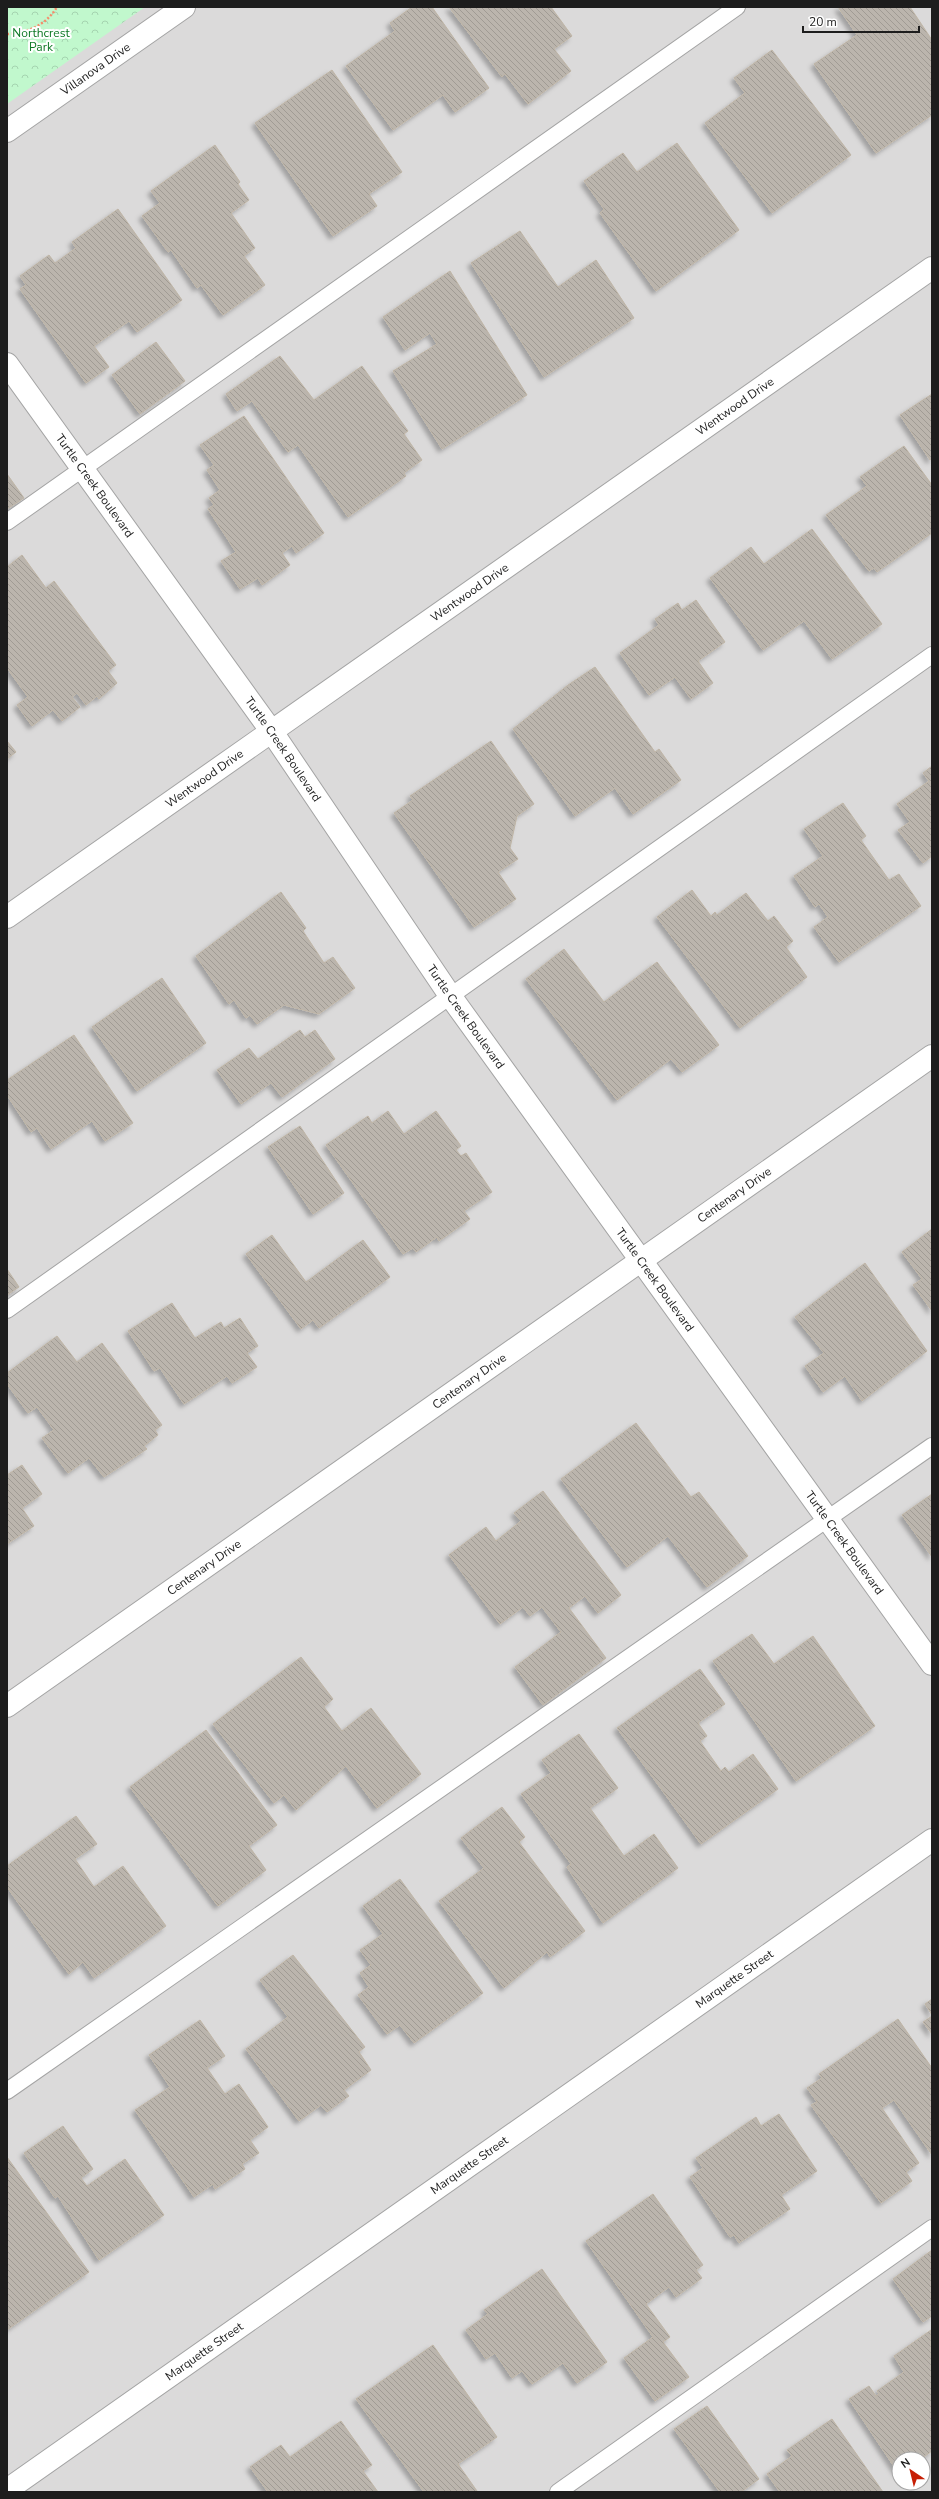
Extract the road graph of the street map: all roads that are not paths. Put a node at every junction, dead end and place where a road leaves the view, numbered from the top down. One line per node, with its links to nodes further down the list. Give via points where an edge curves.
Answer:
1 (184, 7): 3 (street, Villanova Drive)
2 (737, 7): 6 (lane)
3 (7, 131)
4 (932, 268): 9 (street, Wentwood Drive)
5 (7, 364): 6 (street, Turtle Creek Boulevard)
6 (82, 469): 7 (lane); 9 (street, Turtle Creek Boulevard)
7 (7, 522)
8 (932, 655): 11 (lane)
9 (272, 732): 10 (street, Wentwood Drive); 11 (street, Turtle Creek Boulevard)
10 (7, 917)
11 (451, 997): 13 (street, Turtle Creek Boulevard); 14 (lane)
12 (932, 1056): 13 (street, Centenary Drive)
13 (642, 1259): 16 (street, Turtle Creek Boulevard); 18 (street, Centenary Drive)
14 (7, 1310)
15 (932, 1446): 16 (lane)
16 (828, 1520): 17 (street, Turtle Creek Boulevard); 20 (lane)
17 (932, 1664)
18 (7, 1706)
19 (932, 1840): 22 (street, Marquette Street)
20 (7, 2091)
21 (932, 2228): 23 (lane)
22 (7, 2490)
23 (558, 2492)

